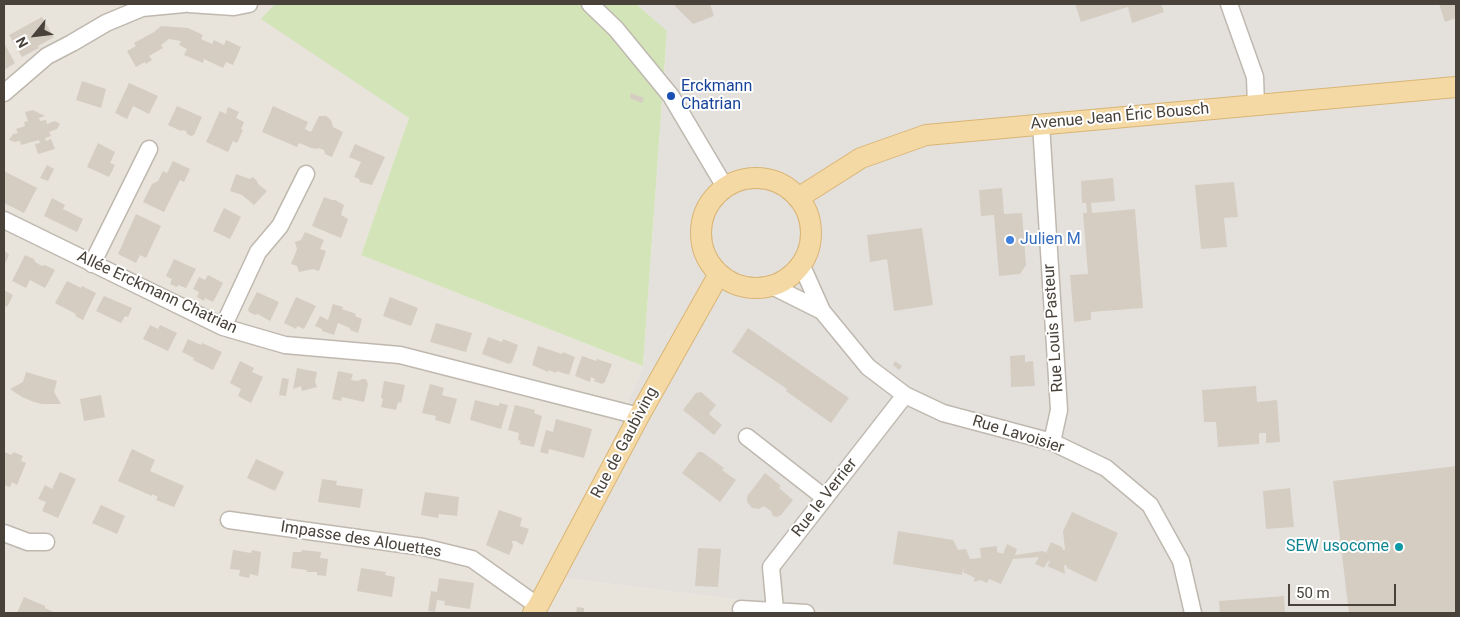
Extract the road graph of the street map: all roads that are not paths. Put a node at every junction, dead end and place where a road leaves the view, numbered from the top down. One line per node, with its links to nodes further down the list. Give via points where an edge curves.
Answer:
1 (184, 4): 6 (street)
2 (189, 4): 3 (street, via 234,7)
3 (249, 4)
4 (590, 4): 13 (street, via 616,28 671,96)
5 (1229, 4): 9 (street, via 1255,76)
6 (156, 5): 8 (street, via 106,23 47,56)
7 (1456, 87): 9 (main road, Avenue Jean Éric Bousch)
8 (4, 93)
9 (1256, 106): 10 (main road, Avenue Jean Éric Bousch)
10 (1041, 124): 14 (main road, Avenue Jean Éric Bousch, via 926,134 861,158); 25 (street, Rue Louis Pasteur, via 1060,410)
11 (149, 149): 16 (street)
12 (306, 174): 21 (street, via 280,226 258,252)
13 (726, 186): 14 (main road, via 740,180 772,180); 18 (main road, via 704,212 700,229 708,261)
14 (798, 198): 17 (main road, via 807,213 811,230 809,248)
15 (4, 220): 16 (street, Allée Erckmann Chatrian)
16 (92, 264): 21 (street, Allée Erckmann Chatrian)
17 (802, 264): 19 (main road, via 789,277); 20 (street, Rue Lavoisier)
18 (719, 274): 19 (main road, via 735,284 754,288); 23 (main road, Rue de Gaubiving)
19 (772, 286): 20 (street, Rue Lavoisier)
20 (822, 311): 22 (street, Rue Lavoisier, via 868,368)
21 (222, 327): 23 (street, Allée Erckmann Chatrian, via 285,345 400,355)
22 (906, 395): 25 (street, Rue Lavoisier, via 943,413); 26 (street, Rue le Verrier)
23 (639, 416): 31 (main road, Rue de Gaubiving)
24 (747, 437): 26 (street)
25 (1052, 442): 34 (street, Rue Lavoisier, via 1106,468 1150,505 1181,561)
26 (825, 498): 32 (street, Rue le Verrier, via 771,568)
27 (229, 520): 31 (street, Impasse des Alouettes, via 423,547 472,559)
28 (4, 533): 29 (street, via 28,542)
29 (46, 542)
30 (741, 609): 32 (street)
31 (535, 610)
32 (775, 610): 33 (street)
33 (806, 613)
34 (1193, 613)

